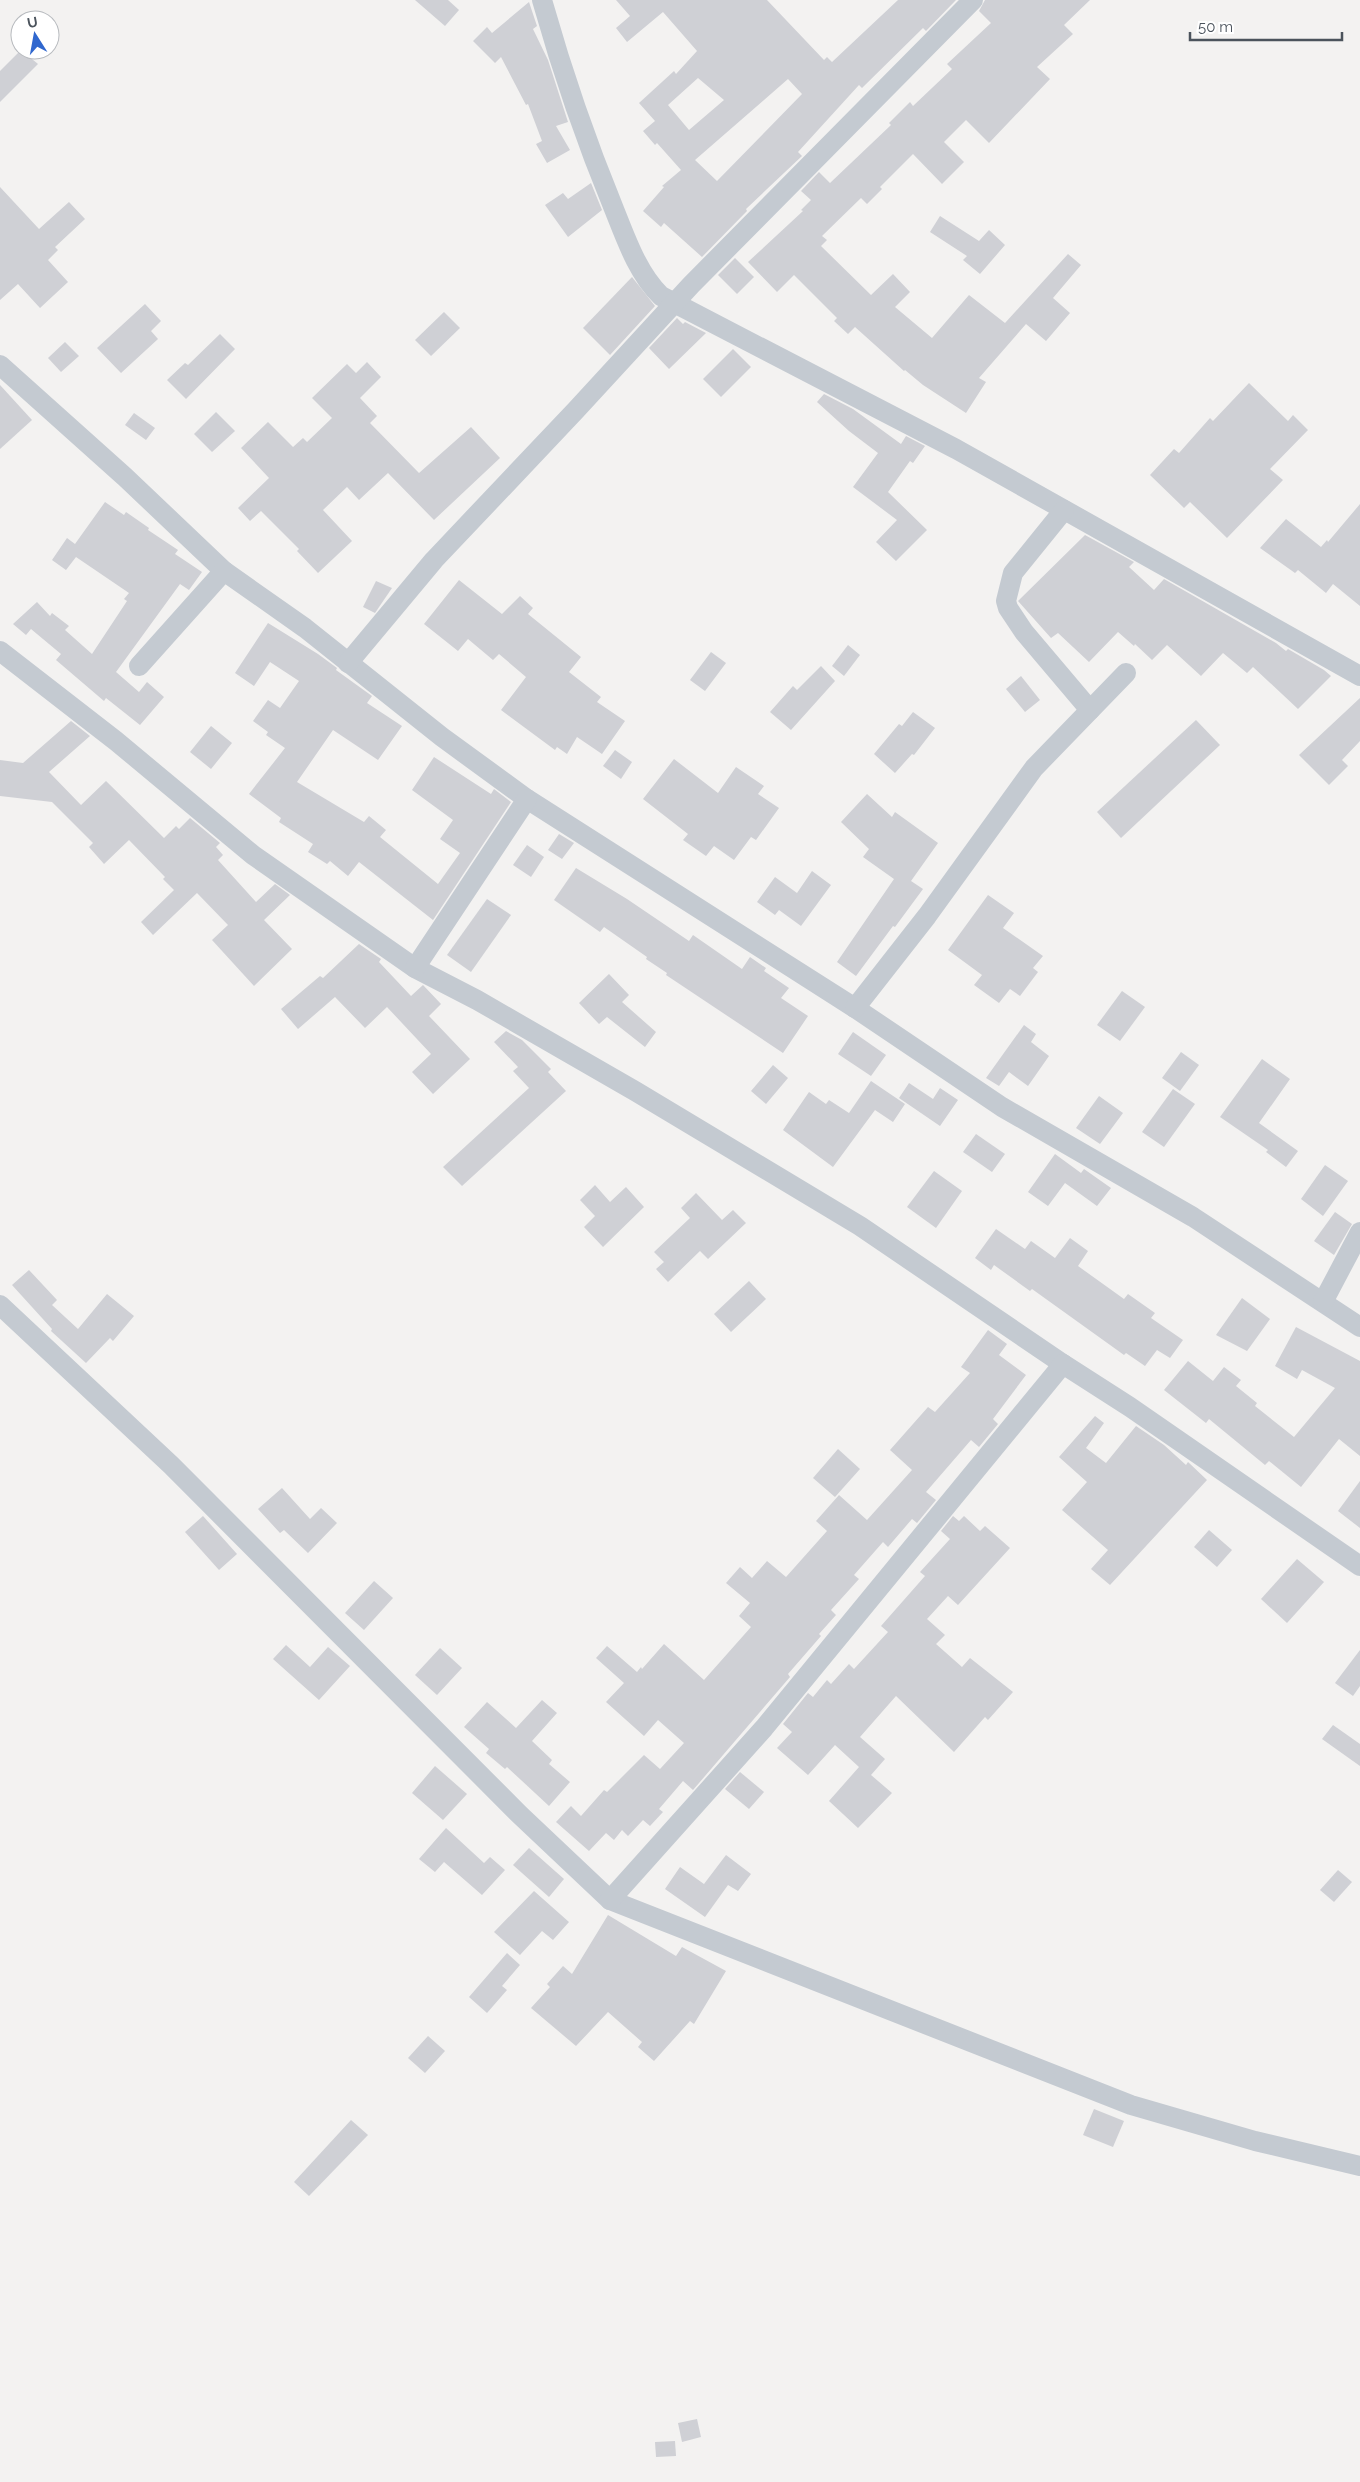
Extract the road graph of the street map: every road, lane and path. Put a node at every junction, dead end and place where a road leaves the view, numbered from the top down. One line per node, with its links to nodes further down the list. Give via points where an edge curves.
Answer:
1 (542, 0): 3 (street, via 598,171 620,224 650,286 661,296)
2 (974, 0): 3 (street)
3 (679, 298): 5 (street); 8 (street, via 434,560)
4 (0, 365): 6 (street)
5 (1064, 510): 11 (street); 12 (street, via 1013,573 1006,601 1024,632)
6 (224, 571): 8 (street); 9 (street)
7 (0, 651): 14 (street, via 116,740 253,855)
8 (348, 663): 13 (street)
9 (139, 666)
10 (1126, 673): 12 (street)
11 (1360, 676)
12 (1090, 710): 15 (street, via 1034,768 927,916)
13 (527, 799): 14 (street); 15 (street)
14 (414, 968): 20 (street, via 477,1000 627,1086 860,1226)
15 (855, 1008): 17 (street, via 1002,1106 1193,1217)
16 (1360, 1232): 17 (street)
17 (1323, 1302): 19 (street)
18 (0, 1305): 22 (street, via 171,1465 520,1815)
19 (1360, 1327)
20 (1063, 1364): 21 (street); 22 (street, via 764,1728)
21 (1360, 1566)
22 (610, 1900): 23 (street, via 1131,2105 1255,2141)
23 (1360, 2166)

